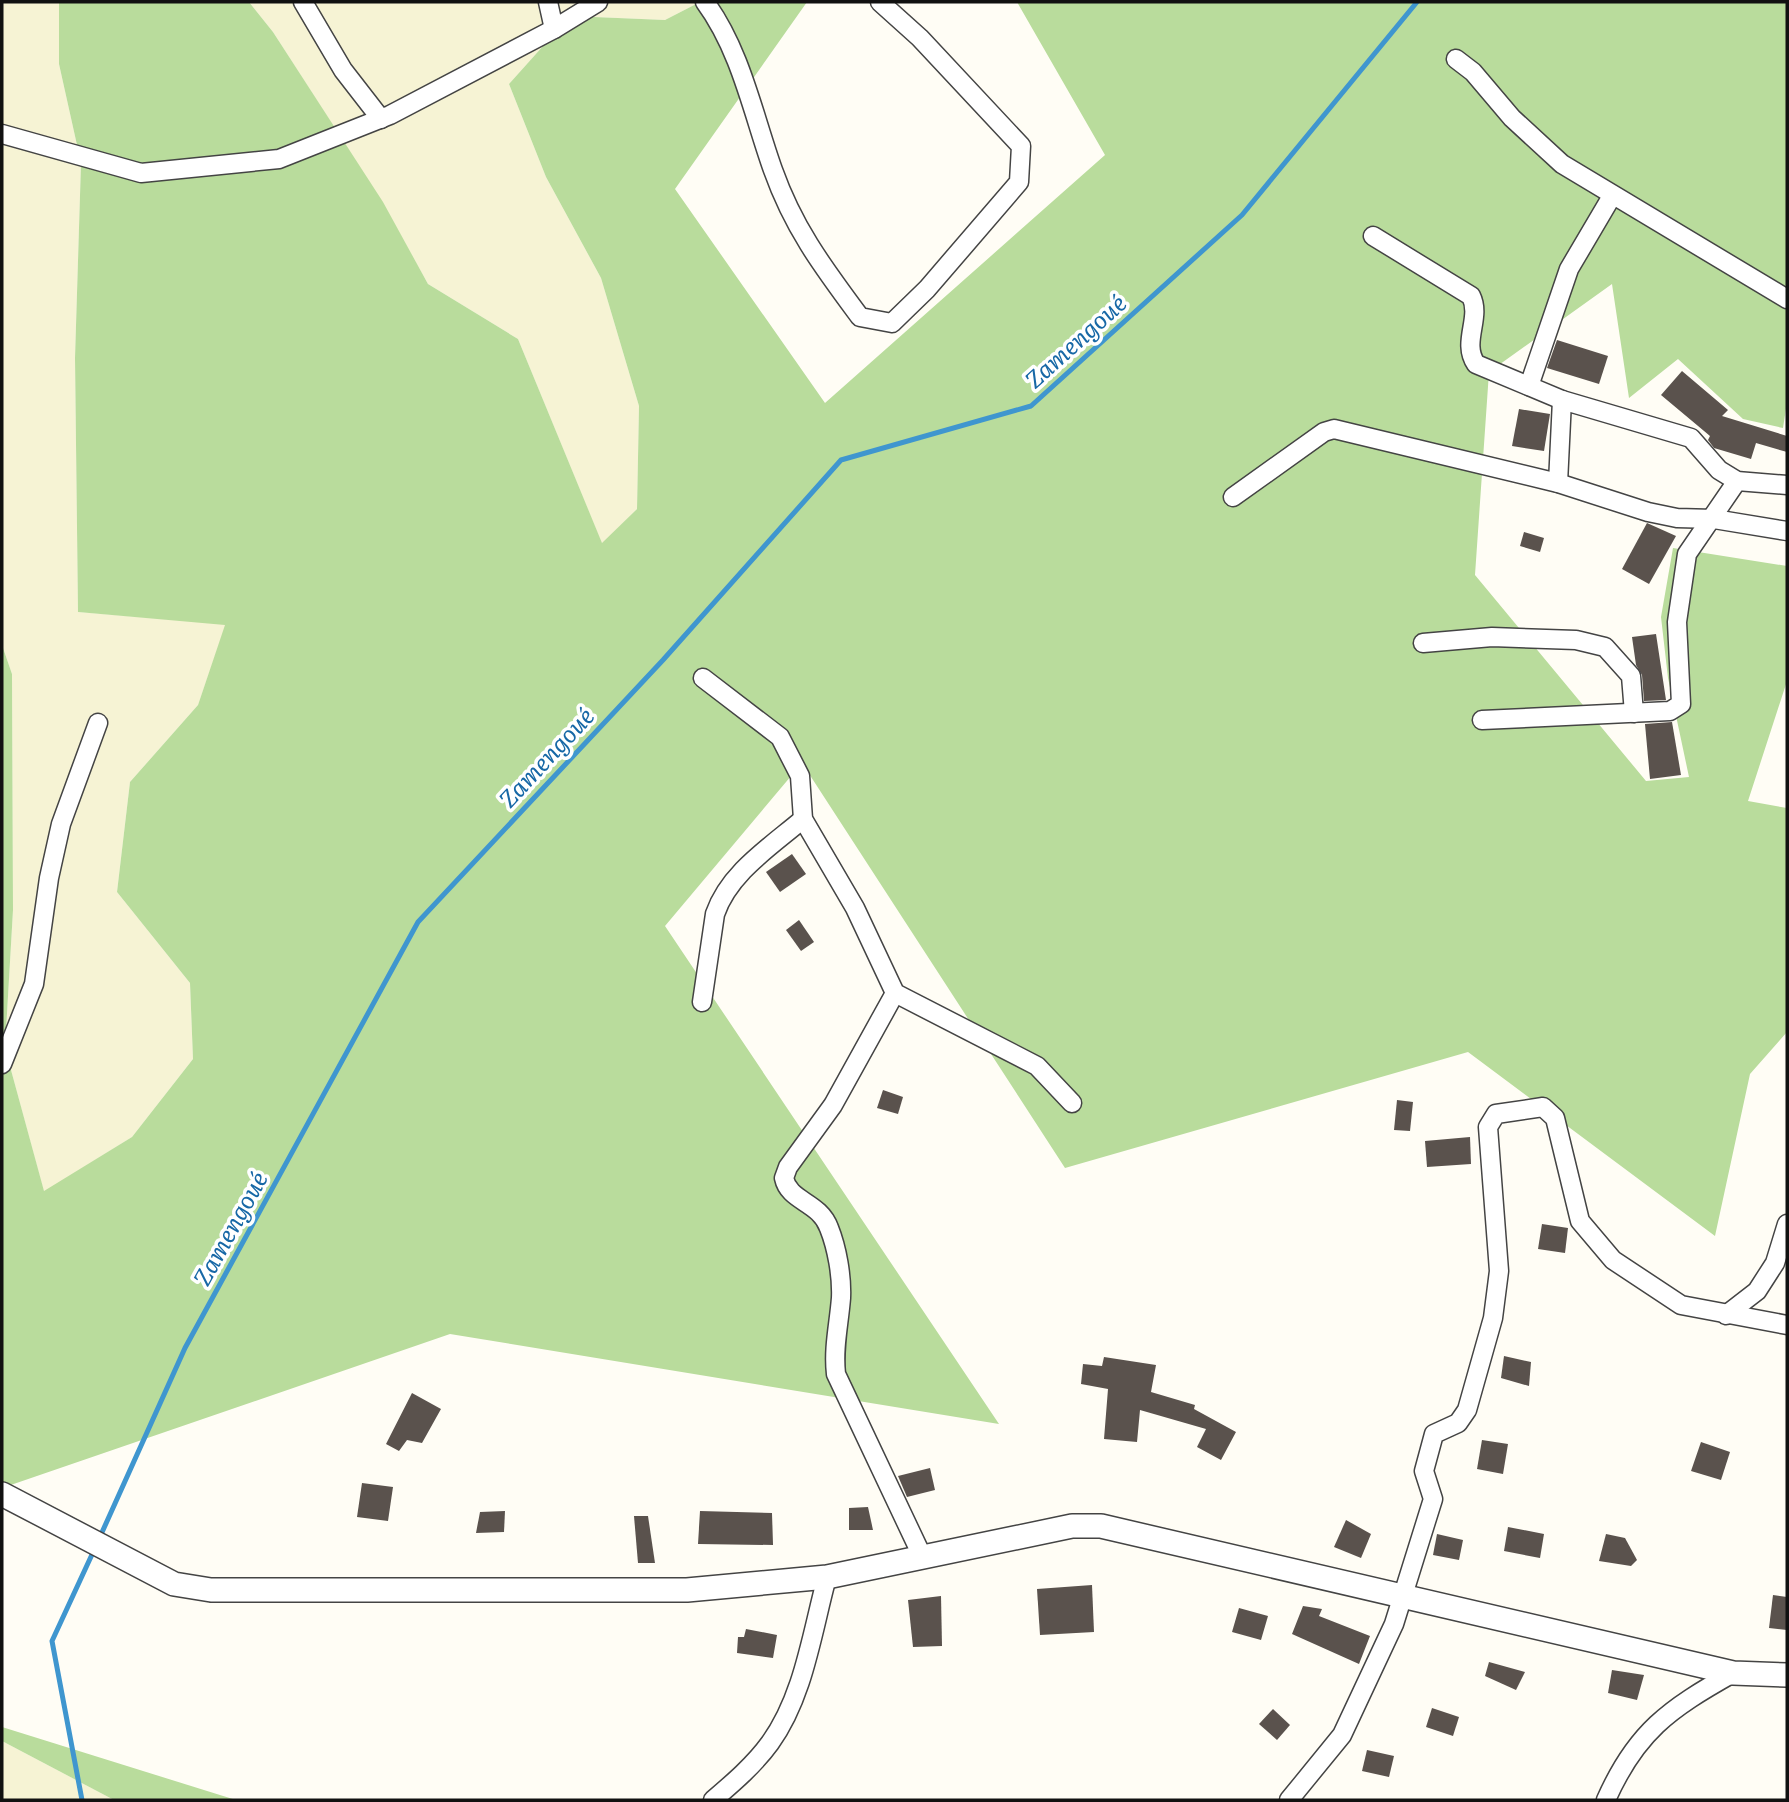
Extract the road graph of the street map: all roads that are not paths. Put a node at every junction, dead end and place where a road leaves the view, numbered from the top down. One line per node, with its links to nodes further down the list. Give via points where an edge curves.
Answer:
1 (303, 2): 8 (street, via 343,70)
2 (548, 2): 6 (street)
3 (598, 2): 6 (street)
4 (705, 2): 5 (street, via 741,71 774,172 806,245 860,317 892,323 1020,181 1021,146)
5 (880, 2)
6 (554, 29): 8 (street)
7 (1456, 59): 10 (street, via 1562,164)
8 (381, 118): 9 (street, via 278,159 141,173)
9 (2, 134)
10 (1612, 196): 12 (street); 13 (street, via 1569,269)
11 (1373, 236): 13 (street, via 1471,296 1476,306 1470,355 1476,364)
12 (1787, 299)
13 (1529, 386): 14 (street)
14 (1562, 400): 15 (street, via 1691,438 1719,470); 16 (street)
15 (1737, 481): 17 (street); 19 (street)
16 (1558, 483): 18 (street, via 1334,429); 19 (street, via 1677,519)
17 (1787, 485)
18 (1233, 497)
19 (1714, 519): 20 (street); 23 (street, via 1686,554 1683,568 1677,622 1681,704 1670,711)
20 (1787, 531)
21 (1423, 643): 23 (street, via 1492,637 1576,640 1605,647 1631,676)
22 (703, 678): 26 (street, via 780,737 800,776)
23 (1634, 713): 24 (street)
24 (1482, 720)
25 (98, 723): 29 (street, via 61,824 34,984)
26 (803, 819): 27 (street, via 856,908); 28 (street, via 738,875 719,901)
27 (895, 993): 30 (street, via 1037,1066); 35 (street, via 833,1105 784,1178 790,1193 819,1210 835,1242 841,1295 834,1349 836,1374)
28 (702, 1002)
29 (2, 1064)
30 (1072, 1103)
31 (1787, 1223): 32 (street, via 1775,1263 1757,1291)
32 (1727, 1315): 33 (street); 37 (street, via 1681,1305 1613,1260 1594,1240 1573,1202 1555,1118 1549,1111 1543,1107 1496,1114 1488,1127 1499,1271 1493,1318 1467,1410 1458,1423 1434,1434 1424,1471 1433,1499)
33 (1787, 1325)
34 (2, 1494): 36 (street, via 174,1584 211,1590 687,1590)
35 (923, 1558): 36 (street); 37 (street, via 1072,1526 1101,1526)
36 (827, 1577): 40 (street, via 786,1716 762,1752)
37 (1405, 1597): 38 (street); 41 (street, via 1342,1735)
38 (1733, 1673): 39 (street); 42 (street, via 1689,1698 1643,1735)
39 (1787, 1675)
40 (713, 1800)
41 (1289, 1800)
42 (1605, 1800)

